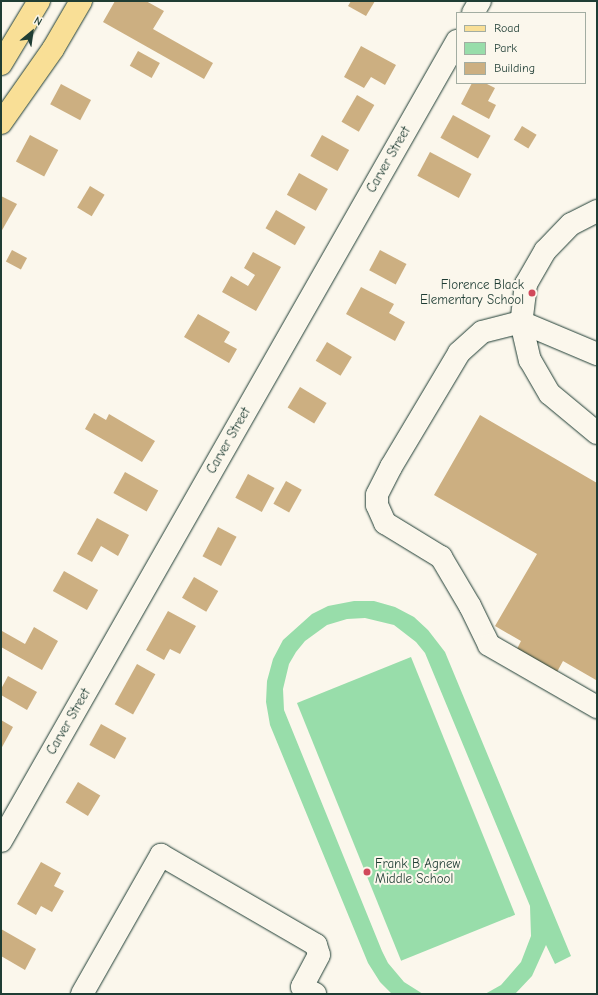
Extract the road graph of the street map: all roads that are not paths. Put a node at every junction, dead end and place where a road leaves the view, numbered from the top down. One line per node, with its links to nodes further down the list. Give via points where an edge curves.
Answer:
1 (39, 1): 6 (main road)
2 (81, 1): 7 (main road, via 53,49)
3 (480, 1): 4 (street)
4 (474, 12)
5 (456, 43): 13 (street, Carver Street)
6 (1, 64)
7 (1, 124)
8 (597, 211): 9 (street, via 571,224 545,251 526,284)
9 (522, 322): 10 (street); 11 (street, via 530,360 550,394); 12 (street, via 482,332 459,353 391,467 377,495 377,506 385,523 441,557 489,645)
10 (597, 354)
11 (597, 433)
12 (597, 707)
13 (1, 841)
14 (82, 994): 15 (street, via 161,855 316,945 319,955 302,987)
15 (315, 994)

